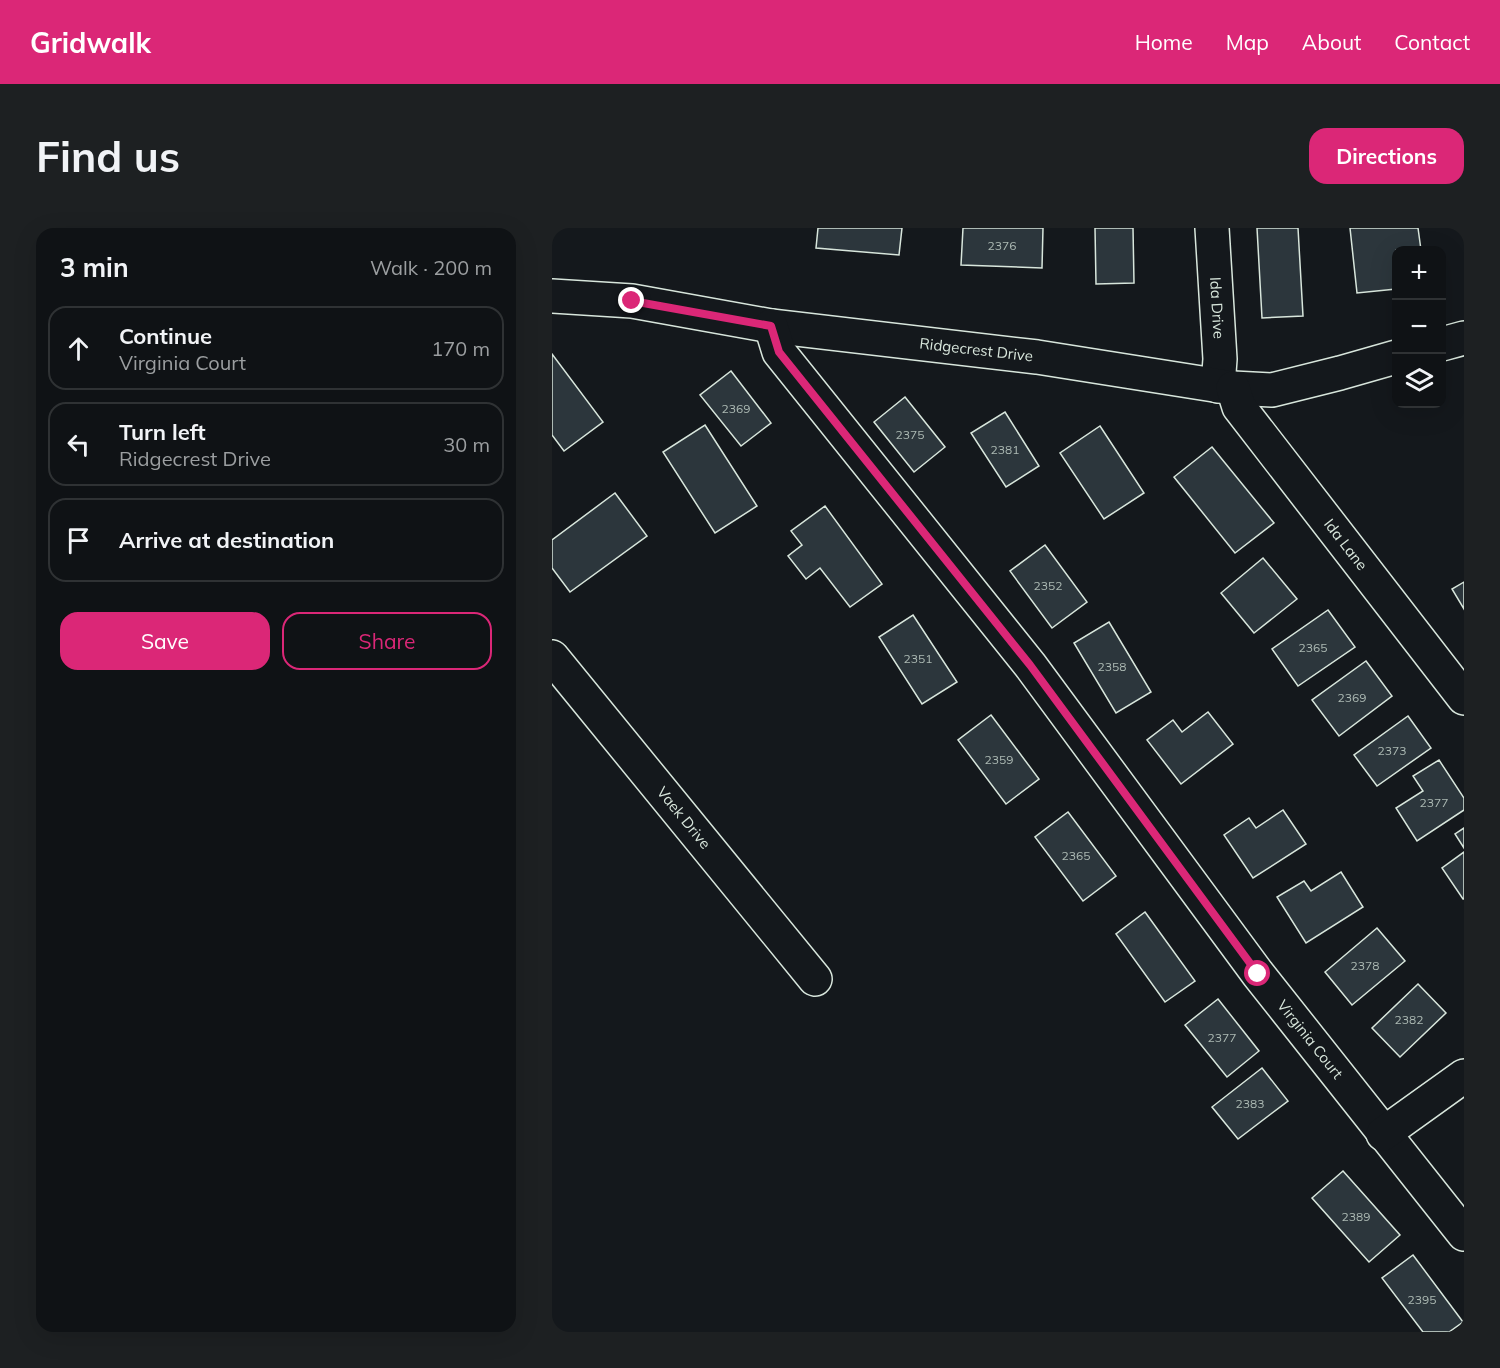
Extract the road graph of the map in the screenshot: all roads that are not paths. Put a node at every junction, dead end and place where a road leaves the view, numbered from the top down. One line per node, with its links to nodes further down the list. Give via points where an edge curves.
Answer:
1 (1212, 228): 7 (street, Ida Drive)
2 (552, 296): 3 (street, Ridgecrest Drive, via 632,301)
3 (771, 326): 7 (street, Ridgecrest Drive, via 1037,357); 12 (street, Virginia Court, via 779,352 1030,665 1258,974)
4 (1464, 338): 5 (street)
5 (1446, 343)
6 (1392, 358): 7 (street, Ridgecrest Drive, via 1272,390)
7 (1225, 387): 9 (street, Ida Lane)
8 (552, 657): 10 (street, Vaek Drive)
9 (1464, 698)
10 (815, 979)
11 (1464, 1076): 12 (street)
12 (1383, 1134): 13 (street, Virginia Court)
13 (1464, 1234)

